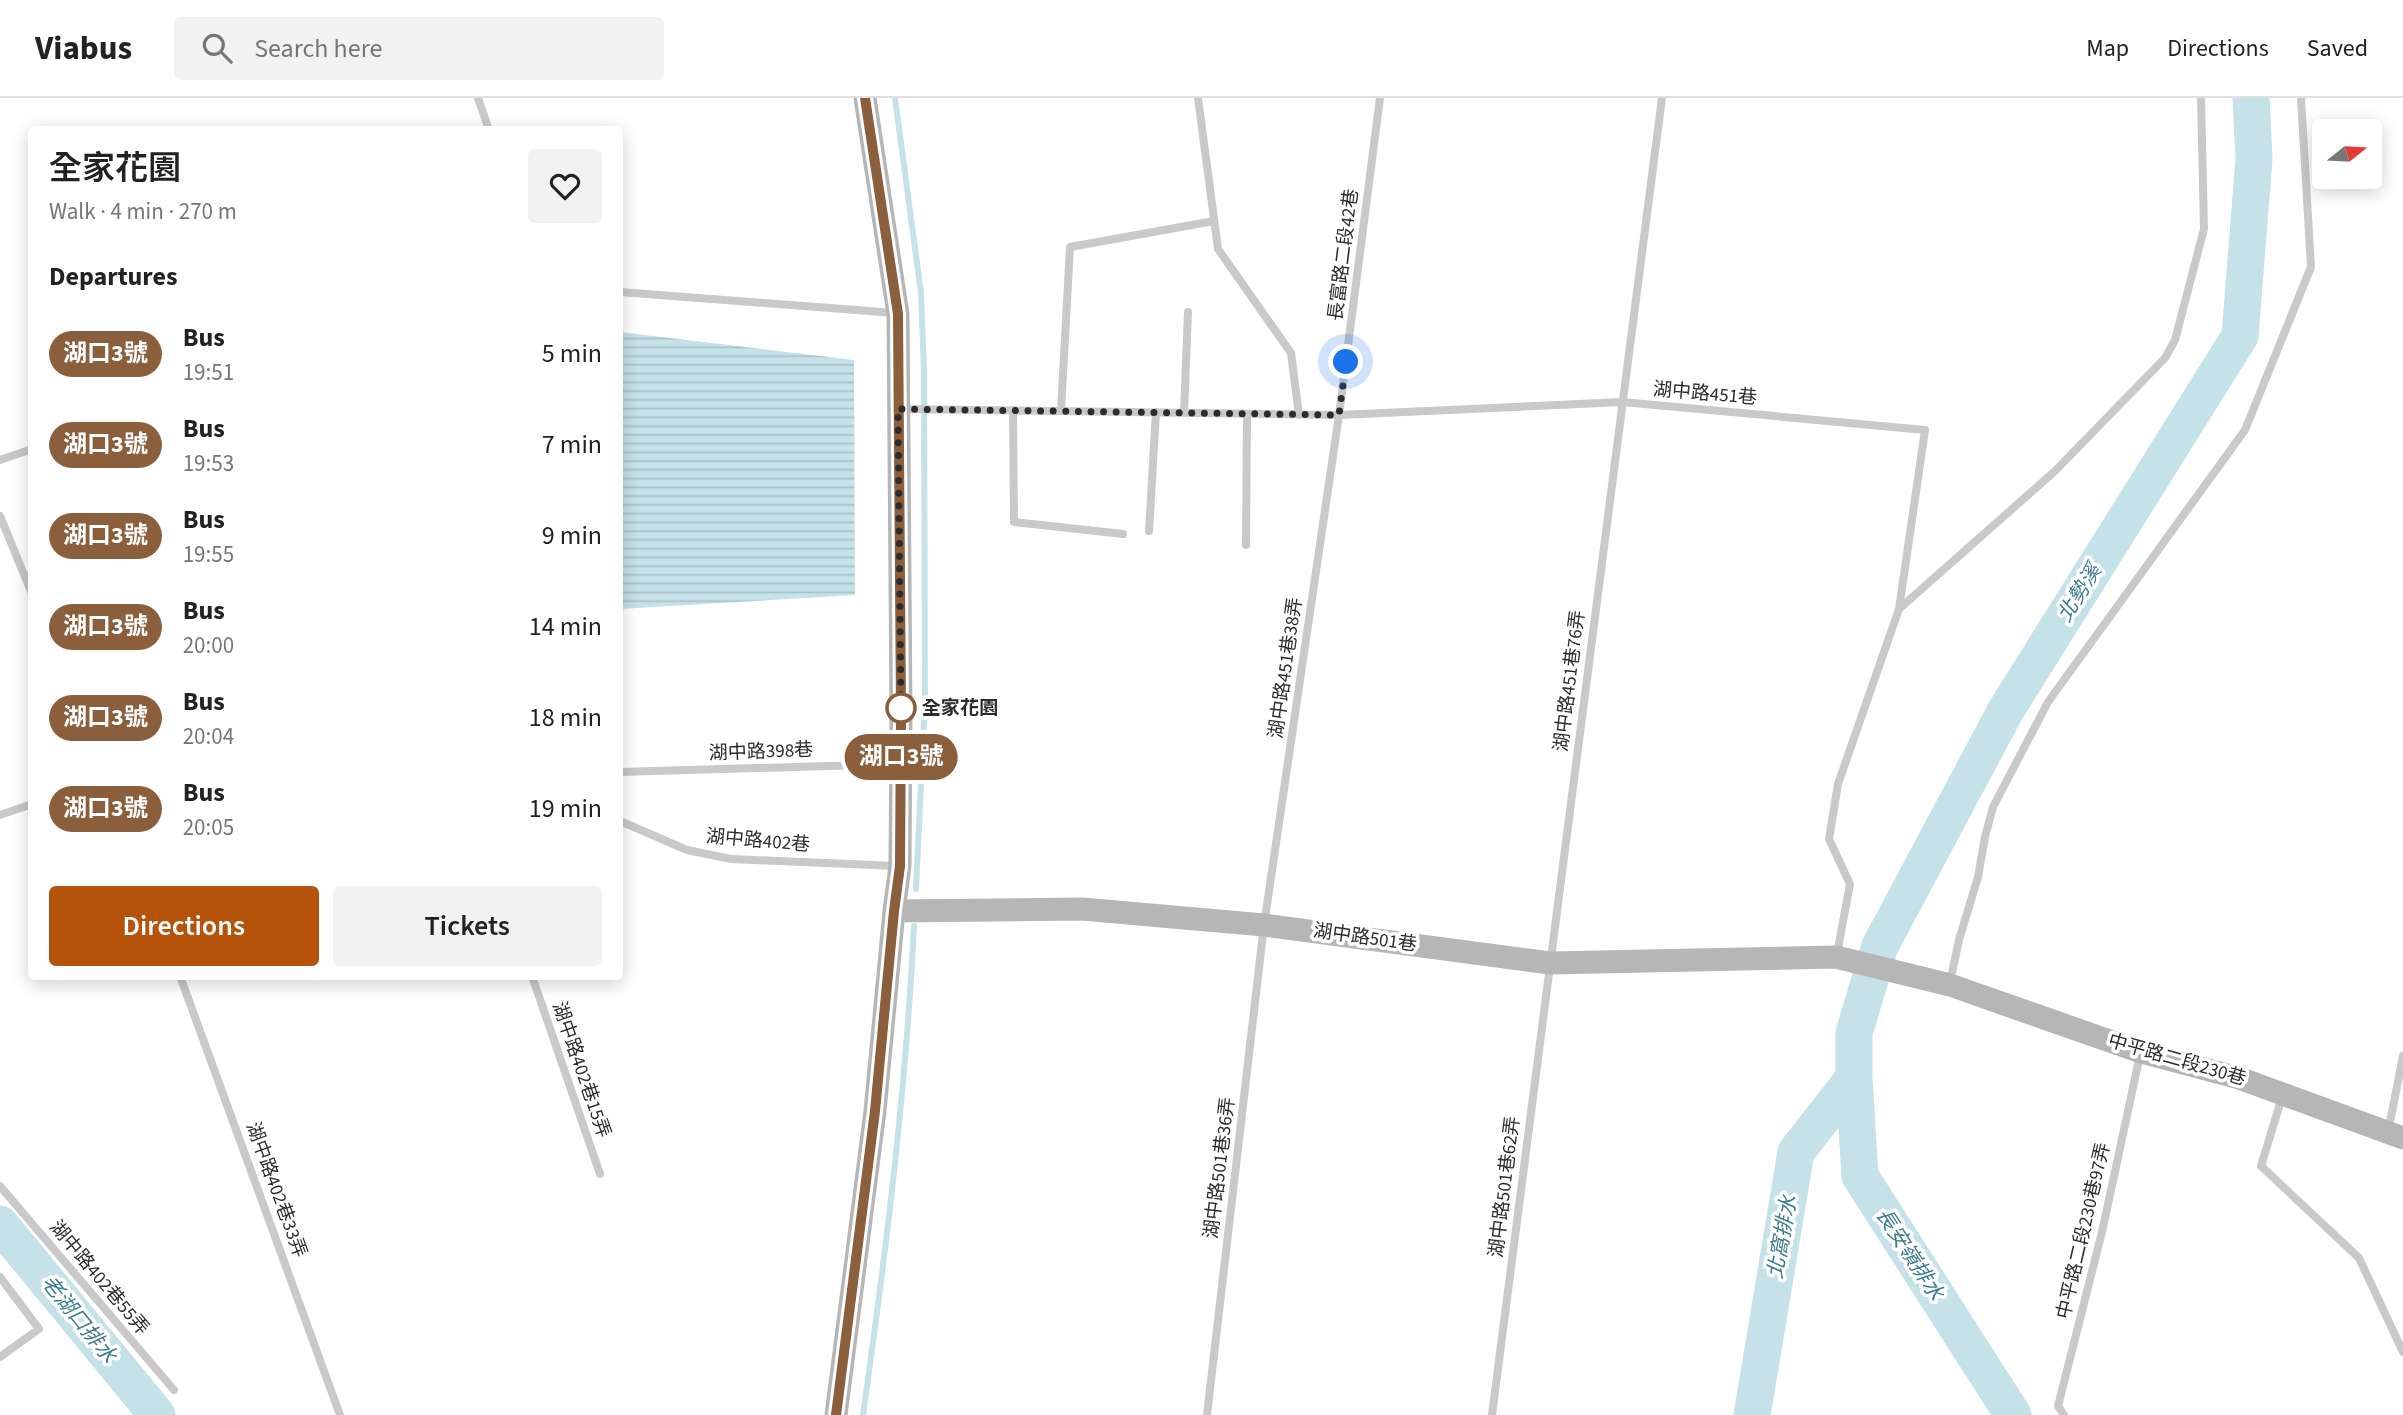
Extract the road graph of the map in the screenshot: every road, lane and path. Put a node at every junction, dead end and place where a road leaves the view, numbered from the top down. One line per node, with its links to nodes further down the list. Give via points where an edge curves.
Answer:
1 (478, 98): 8 (lane)
2 (865, 98): 12 (street)
3 (1198, 98): 9 (lane)
4 (1380, 98): 21 (lane, 長富路二段42巷)
5 (1662, 98): 13 (lane, 湖中路451巷76弄)
6 (2201, 98): 29 (lane, via 2204,229 2175,340 2165,358 2055,471)
7 (2301, 98): 42 (lane, via 2311,267 2245,430 2048,702 1993,807)
8 (488, 126)
9 (1214, 221): 16 (lane, via 1070,247); 20 (lane, via 1218,249 1291,353)
10 (623, 292): 12 (lane)
11 (1188, 312): 18 (lane)
12 (898, 314): 14 (street)
13 (1622, 402): 21 (lane, 湖中路451巷); 29 (lane, 湖中路451巷, via 1925,430); 39 (lane, 湖中路451巷76弄)
14 (898, 409): 15 (lane, 湖中路451巷); 30 (street)
15 (1013, 410): 16 (lane, 湖中路451巷); 26 (lane, via 1014,522)
16 (1060, 411): 17 (lane, 湖中路451巷)
17 (1156, 412): 18 (lane, 湖中路451巷); 25 (lane)
18 (1184, 413): 19 (lane, 湖中路451巷)
19 (1247, 414): 20 (lane, 湖中路451巷); 27 (lane)
20 (1299, 415): 21 (lane, 湖中路451巷)
21 (1339, 415): 37 (lane, 湖中路451巷38弄)
22 (28, 450): 23 (lane)
23 (0, 460)
24 (0, 516): 28 (lane)
25 (1149, 531)
26 (1123, 534)
27 (1246, 545)
28 (28, 584)
29 (1899, 609): 38 (lane, 湖中路451巷, via 1838,784 1829,839 1850,884)
30 (901, 764): 31 (lane, 湖中路398巷); 35 (street)
31 (623, 772)
32 (28, 806): 33 (lane)
33 (0, 816)
34 (623, 822): 35 (lane, 湖中路402巷, via 687,850 731,859)
35 (900, 866): 36 (street)
36 (894, 911): 37 (street, 湖中路501巷, via 1082,909); 54 (street, via 875,1111)
37 (1264, 925): 39 (street, 湖中路501巷); 55 (lane, 湖中路501巷36弄)
38 (1836, 957): 39 (street, 湖中路501巷); 42 (street, 中平路二段230巷)
39 (1549, 963): 56 (lane, 湖中路501巷62弄)
40 (181, 980): 53 (lane, 湖中路402巷33弄)
41 (533, 980): 47 (lane, 湖中路402巷15弄)
42 (1950, 985): 43 (street, 中平路二段230巷)
43 (2141, 1052): 45 (street, 中平路二段230巷); 57 (lane, 中平路二段230巷97弄, via 2058,1406)
44 (2403, 1055): 46 (lane)
45 (2283, 1094): 46 (street, 中平路二段230巷); 50 (lane, via 2261,1166 2359,1258)
46 (2395, 1135)
47 (600, 1174)
48 (0, 1186): 52 (lane, 湖中路402巷55弄)
49 (0, 1277): 51 (lane, via 39,1329)
50 (2403, 1352)
51 (0, 1357)
52 (174, 1390)
53 (340, 1415)
54 (836, 1415)
55 (1207, 1415)
56 (1492, 1415)
57 (2064, 1415)

